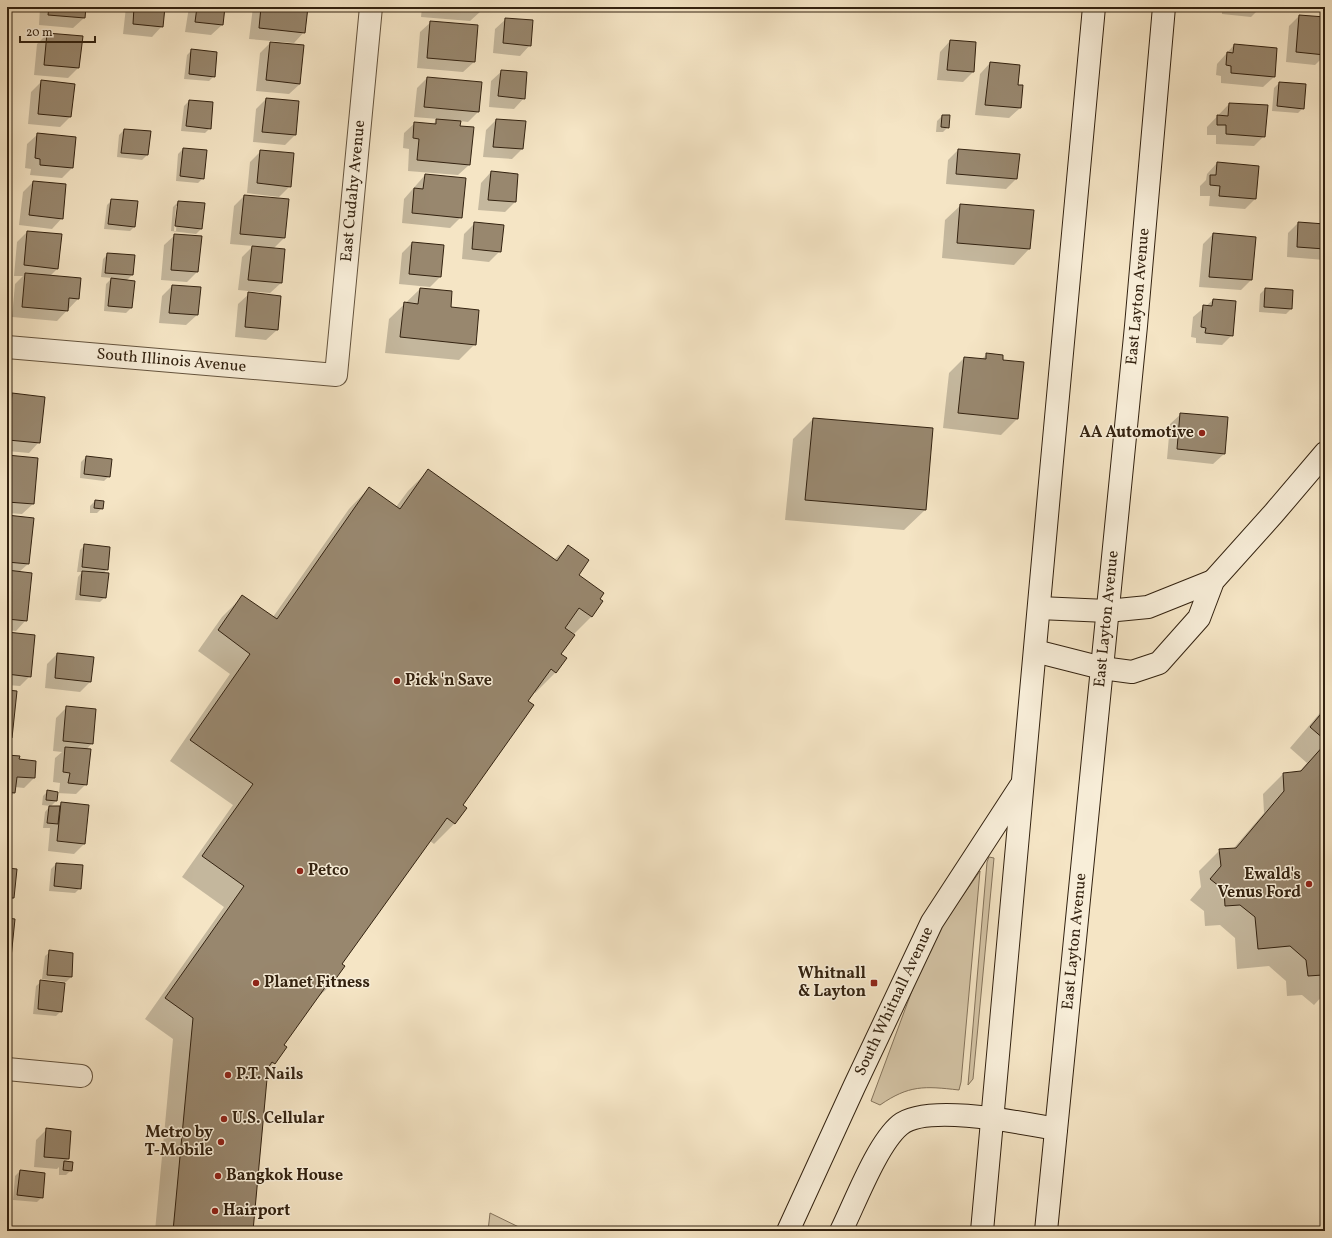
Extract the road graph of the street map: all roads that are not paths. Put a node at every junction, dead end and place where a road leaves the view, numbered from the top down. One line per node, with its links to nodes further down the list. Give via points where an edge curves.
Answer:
1 (371, 7): 5 (main road, East Cudahy Avenue)
2 (1094, 7): 8 (main road)
3 (1164, 7): 9 (main road, East Layton Avenue, via 1136,326)
4 (7, 346): 5 (main road, South Illinois Avenue)
5 (336, 375)
6 (1325, 453): 7 (main road)
7 (1213, 581): 9 (main road, via 1148,607); 11 (main road, via 1198,618 1159,663 1132,672)
8 (1038, 608): 9 (main road); 10 (main road)
9 (1107, 611): 11 (main road, East Layton Avenue)
10 (1035, 651): 11 (main road); 12 (main road)
11 (1102, 668): 16 (main road, East Layton Avenue)
12 (1021, 784): 15 (main road); 17 (main road, South Whitnall Avenue, via 932,922)
13 (7, 1069): 14 (main road)
14 (80, 1076)
15 (992, 1118): 16 (main road); 18 (main road, via 918,1116 901,1125 882,1146); 19 (main road)
16 (1056, 1129): 20 (main road, East Layton Avenue)
17 (788, 1231)
18 (841, 1231)
19 (982, 1231)
20 (1046, 1231)

